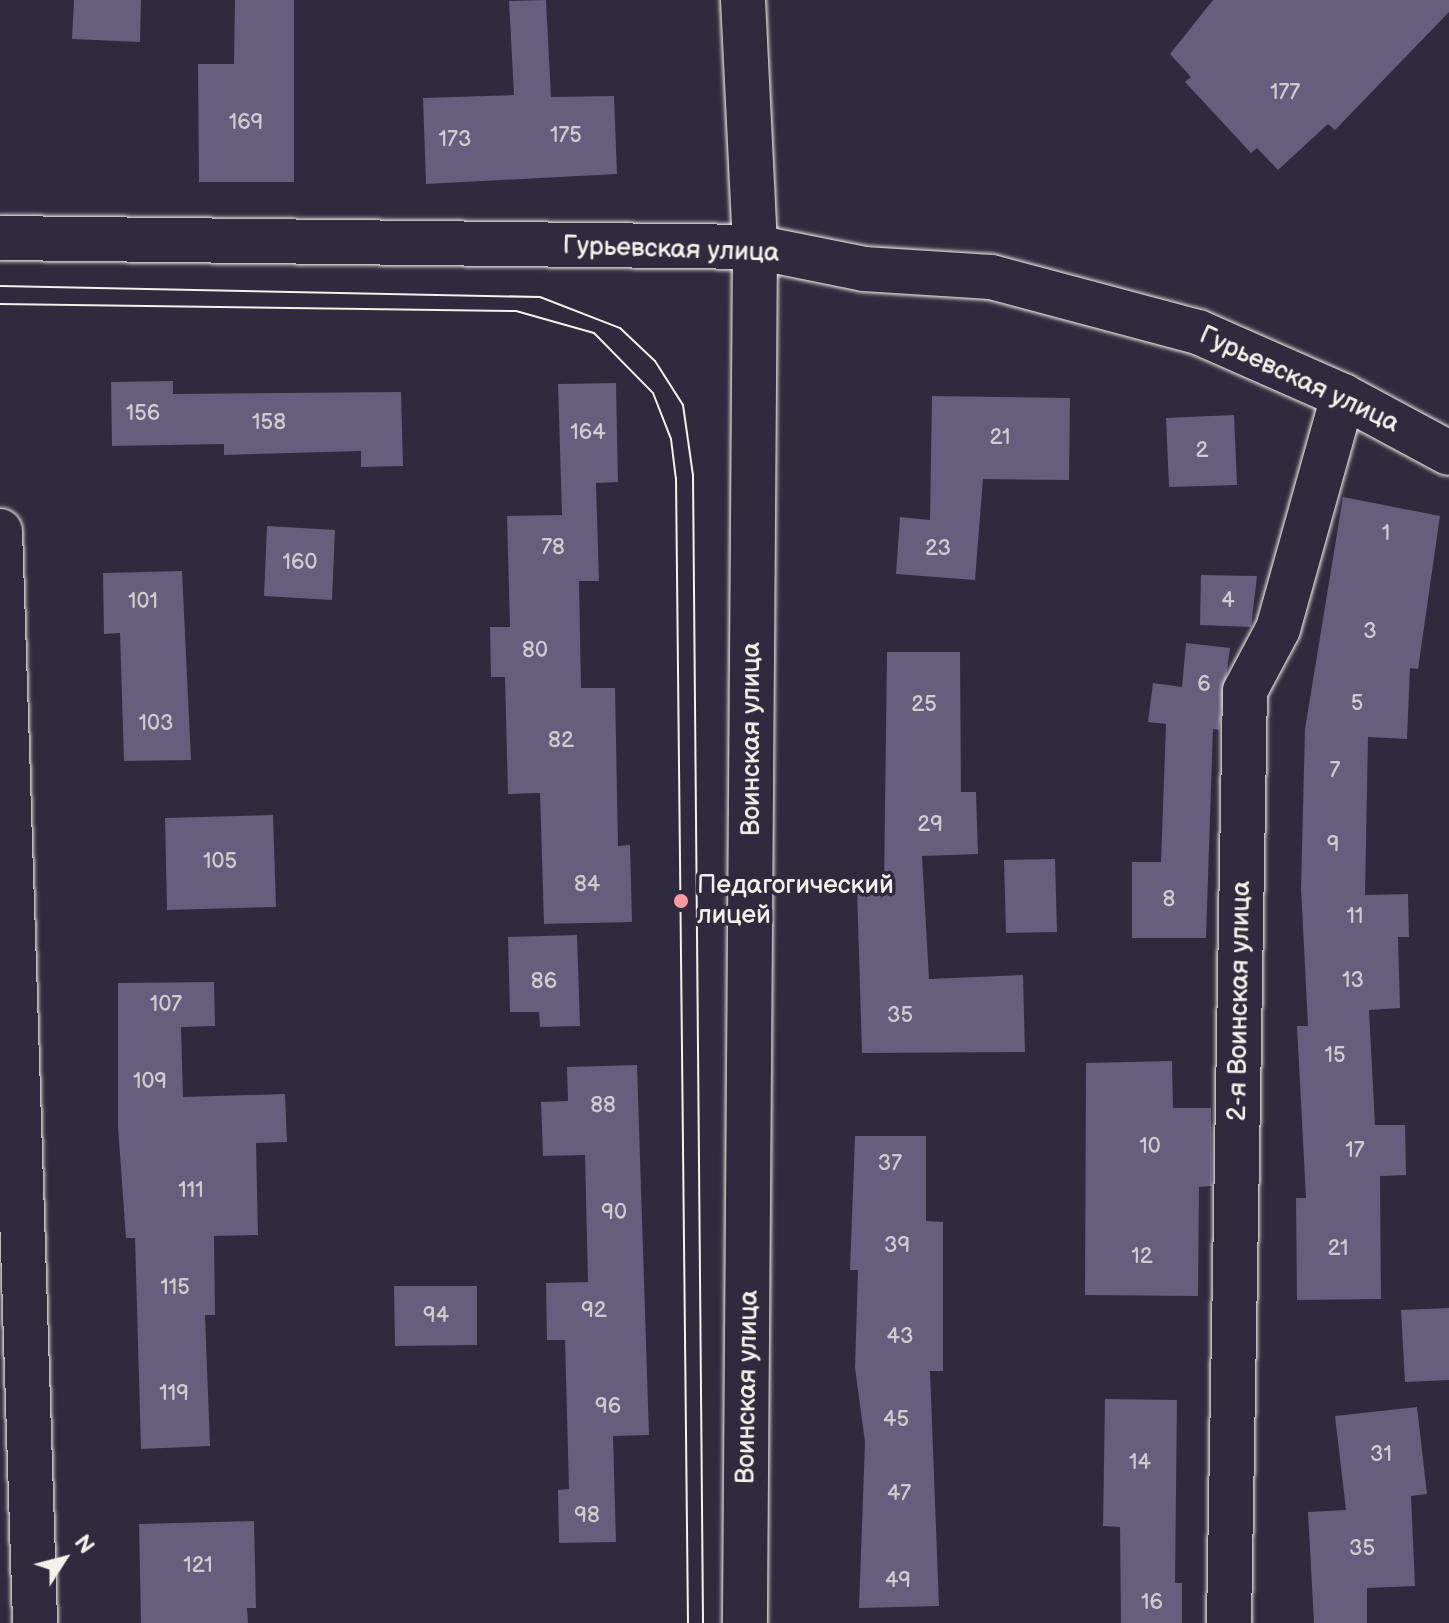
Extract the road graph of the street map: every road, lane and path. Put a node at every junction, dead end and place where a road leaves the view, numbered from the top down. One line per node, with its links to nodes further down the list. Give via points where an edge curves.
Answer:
1 (743, 0): 3 (street, Воинская улица)
2 (0, 238): 3 (street, Гурьевская улица)
3 (755, 247): 4 (street, Гурьевская улица, via 864,269 991,277 1111,304 1198,332); 8 (street, Воинская улица)
4 (1343, 396): 5 (street, Гурьевская улица); 9 (street, 2-я Воинская улица, via 1278,629 1245,691)
5 (1449, 453)
6 (0, 531): 7 (street)
7 (35, 1623)
8 (745, 1623)
9 (1229, 1623)

